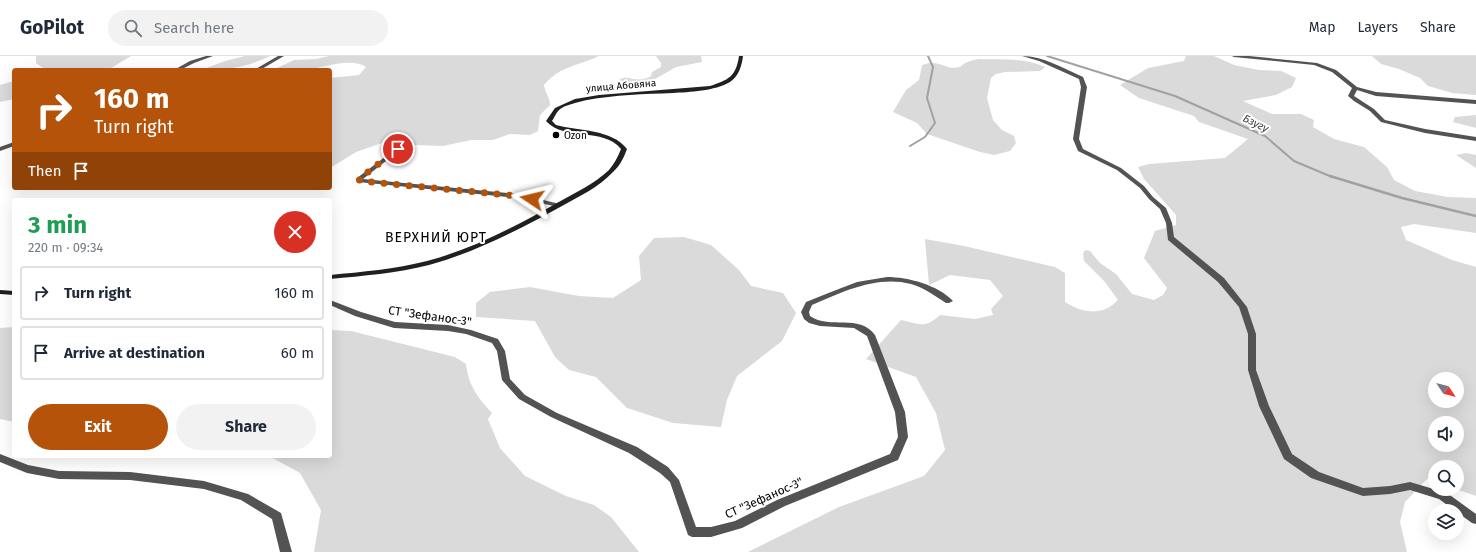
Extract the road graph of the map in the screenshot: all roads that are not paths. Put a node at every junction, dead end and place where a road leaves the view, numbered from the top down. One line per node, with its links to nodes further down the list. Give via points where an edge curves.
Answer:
1 (208, 56): 6 (street)
2 (282, 56): 7 (street)
3 (741, 56): 14 (street, улица Абовяна, via 740,66 734,74 728,81 718,85 592,97 565,103 555,109 549,121 554,126 619,142 624,149 612,170)
4 (1024, 56): 21 (street, via 1041,60 1081,78 1084,87 1076,139 1080,150 1119,169 1142,186 1163,208 1171,238 1221,280 1243,307 1252,334 1252,370 1264,406 1288,456 1315,475 1363,492 1410,486 1444,496)
5 (1234, 56): 8 (street, via 1316,64 1334,71)
6 (180, 68)
7 (260, 68)
8 (1355, 88): 9 (street, via 1386,95); 10 (street, via 1352,98 1373,111 1377,118 1425,131)
9 (1476, 102)
10 (1476, 139)
11 (12, 145): 12 (street)
12 (0, 149)
13 (398, 149): 14 (street, via 359,179 360,181 518,196)
14 (558, 205): 15 (street, улица Абовяна, via 481,244 441,259 404,268)
15 (332, 277)
16 (0, 292): 17 (street)
17 (12, 293)
18 (949, 301): 19 (street, СТ "Зефанос-3", via 913,282 894,279 874,280 809,304 805,310 808,320 825,324 854,325 865,329 871,335 900,412 903,437 894,457 781,503 738,525 711,532 692,532 674,480 664,470 633,450 554,416 522,397 506,380 501,351 495,341 462,330 394,325)
19 (332, 303)
20 (0, 458): 22 (street, via 27,469 59,475 130,476 197,484 244,497 277,516)
21 (1476, 520)
22 (286, 552)

